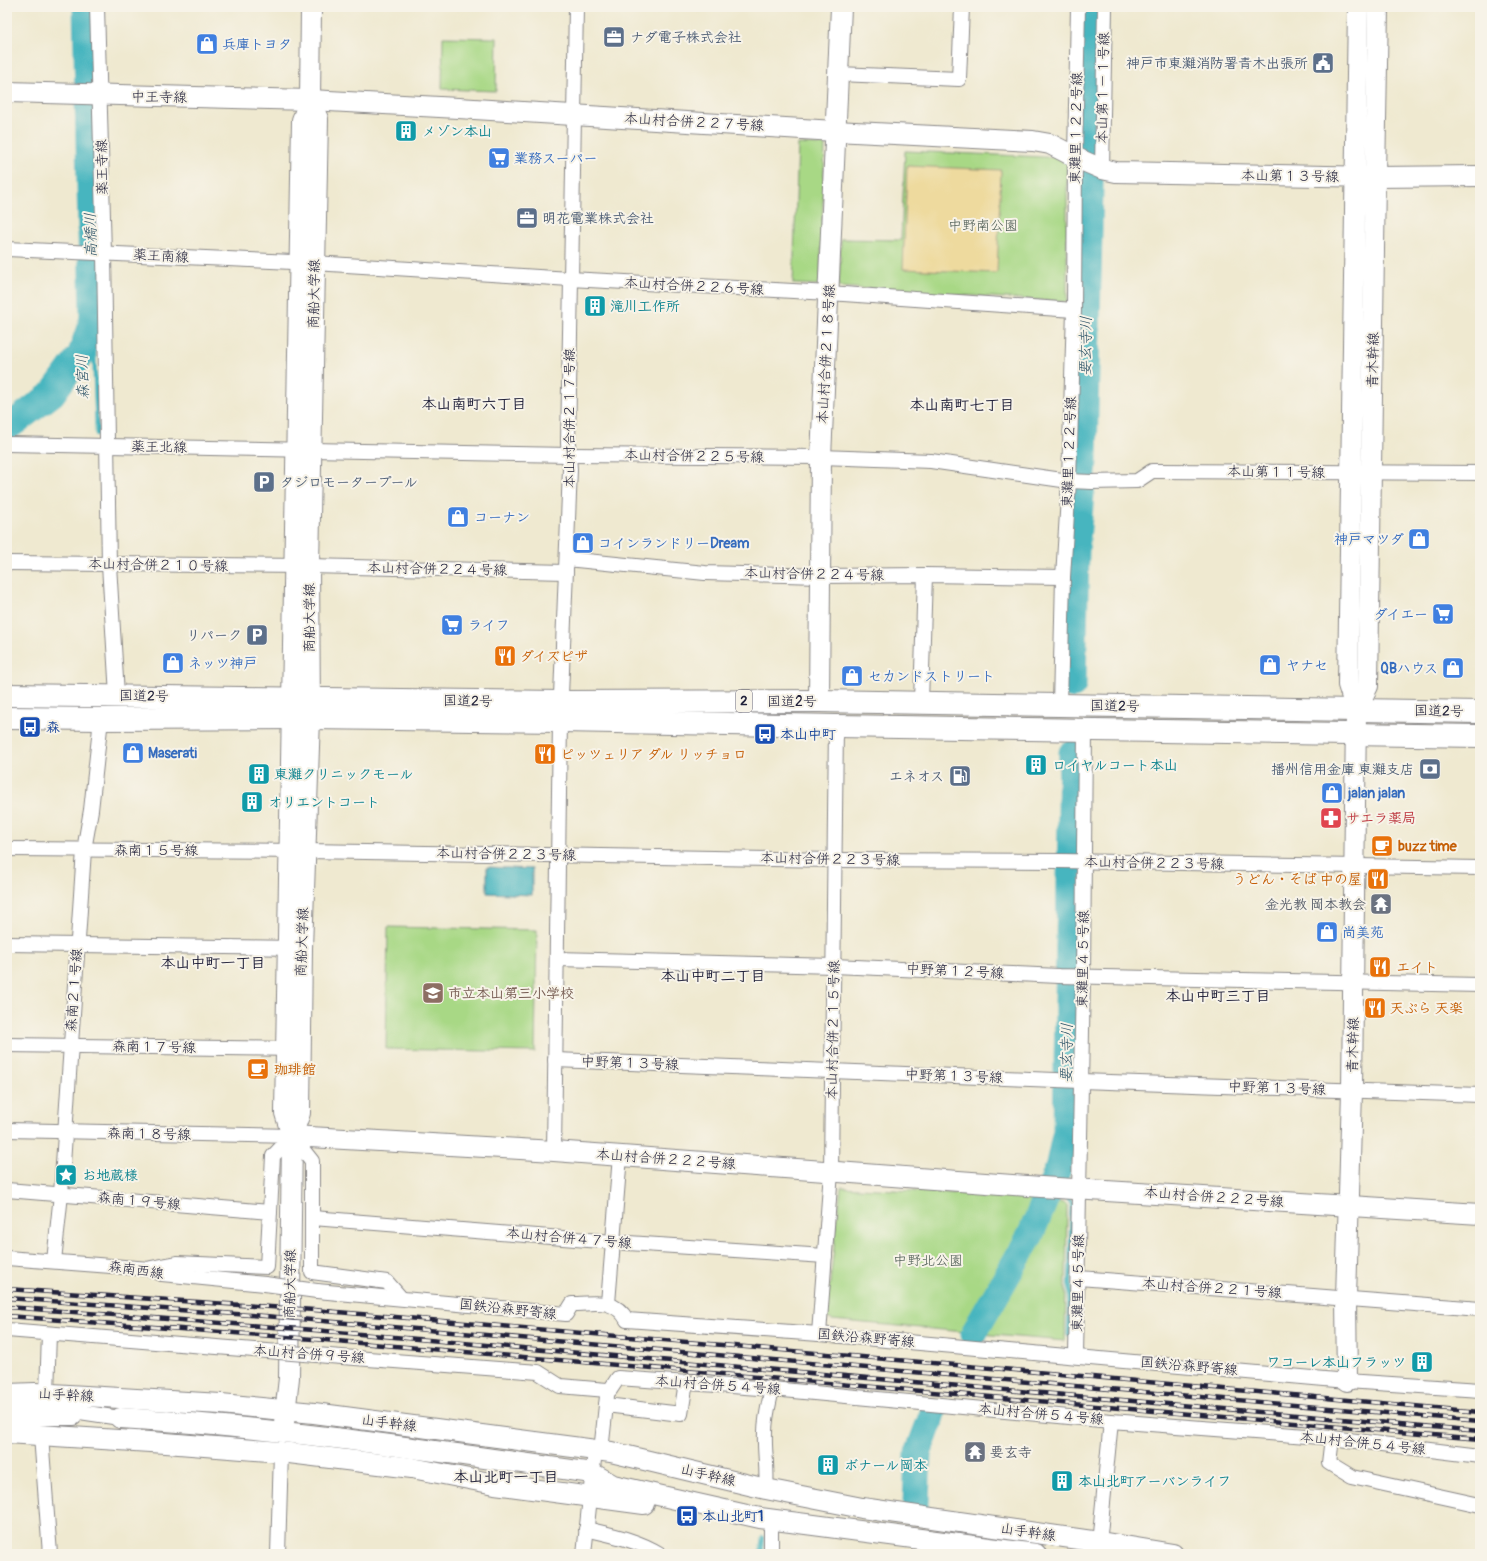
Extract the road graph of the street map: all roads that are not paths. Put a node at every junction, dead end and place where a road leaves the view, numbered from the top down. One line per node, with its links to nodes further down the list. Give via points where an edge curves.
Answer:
1 (97, 7): 12 (street, 薬王寺線)
2 (311, 7): 13 (street, 商船大学線)
3 (576, 7): 14 (street, 本山村合併２１７号線)
4 (841, 7): 10 (street, 本山村合併２１８号線)
5 (962, 7): 10 (street, via 959,79)
6 (1078, 7): 16 (street, 東灘里１２２号線)
7 (1105, 7): 17 (street, 本山第１－１号線)
8 (1358, 7): 19 (street, 青木幹線)
9 (1378, 7): 19 (street, 青木幹線)
10 (838, 74): 15 (street, 本山村合併２１８号線)
11 (7, 92): 12 (street, 中王寺線)
12 (91, 95): 13 (street, 中王寺線); 21 (street, 薬王寺線)
13 (310, 100): 14 (street, 本山村合併２２７号線); 22 (street, 商船大学線, via 318,119)
14 (574, 115): 15 (street, 本山村合併２２７号線); 23 (street, 本山村合併２１７号線)
15 (836, 131): 16 (street, 本山村合併２２７号線, via 1033,141 1050,144); 24 (street, 本山村合併２１８号線)
16 (1078, 158): 17 (street, 本山第１３号線); 25 (street, 東灘里１２２号線)
17 (1101, 169): 19 (street, 本山第１３号線, via 1116,172)
18 (1480, 176): 19 (street, 本山第１３号線)
19 (1365, 177): 31 (street, 青木幹線); 32 (street, 青木幹線)
20 (7, 249): 21 (street, 薬王南線)
21 (101, 253): 22 (street, 薬王南線); 27 (street, 薬王寺線)
22 (307, 262): 23 (street, 本山村合併２２６号線); 28 (street, 商船大学線)
23 (570, 279): 24 (street, 本山村合併２２６号線); 29 (street, 本山村合併２１７号線)
24 (829, 293): 25 (street, 本山村合併２２６号線); 30 (street, 本山村合併２１８号線)
25 (1074, 310): 34 (street, 東灘里１２２号線)
26 (7, 444): 27 (street, 薬王北線)
27 (108, 446): 28 (street, 薬王北線); 36 (street, 薬王寺線)
28 (304, 449): 29 (street, 本山村合併２２５号線); 37 (street, 商船大学線)
29 (569, 455): 30 (street, 本山村合併２２５号線); 38 (street, 本山村合併２１７号線)
30 (821, 457): 34 (street, 本山村合併２２５号線, via 931,461); 40 (street, 本山村合併２１８号線)
31 (1351, 473): 32 (street, 本山第１１号線); 34 (street, 本山第１１号線, via 1152,471 1137,481); 48 (street, 青木幹線, via 1348,685)
32 (1372, 473): 33 (street, 本山第１１号線); 48 (street, 青木幹線, via 1368,686)
33 (1480, 473)
34 (1072, 481): 41 (street, 東灘里１２２号線)
35 (7, 563): 36 (street, 本山村合併２１０号線)
36 (109, 565): 37 (street, 本山村合併２１０号線); 43 (street, 薬王寺線)
37 (302, 566): 38 (street, 本山村合併２２４号線); 47 (street, 商船大学線)
38 (566, 566): 40 (street, 本山村合併２２４号線); 49 (street, 本山村合併２１７号線)
39 (925, 575): 40 (street, 本山村合併２２４号線); 41 (street, 本山村合併２２４号線); 45 (street)
40 (820, 576): 44 (street, 本山村合併２１８号線)
41 (1063, 577): 46 (street, 東灘里１２２号線)
42 (7, 695): 43 (highway, 国道2号 / 2)
43 (117, 695): 47 (highway, 国道2号 / 2)
44 (819, 701): 45 (highway, 国道2号 / 2); 49 (highway, 国道2号 / 2)
45 (920, 702): 46 (highway, 国道2号 / 2)
46 (1060, 705): 48 (highway, 国道2号 / 2)
47 (301, 708): 49 (highway, 国道2号 / 2); 52 (highway, 国道2号 / 2); 59 (street, 商船大学線, via 305,825)
48 (1356, 710): 50 (highway, 国道2号 / 2); 55 (street, 青木幹線)
49 (560, 711): 53 (highway, 国道2号 / 2); 60 (street, 本山村合併２１７号線)
50 (1480, 712)
51 (7, 718): 52 (highway, 国道2号 / 2)
52 (100, 719): 58 (street, 森南２１号線, via 91,810)
53 (836, 726): 54 (highway, 国道2号 / 2); 61 (street, 本山村合併２１５号線)
54 (1085, 730): 55 (highway, 国道2号 / 2); 62 (street, 東灘里４５号線)
55 (1356, 734): 56 (highway, 国道2号 / 2); 63 (street, 青木幹線)
56 (1480, 736)
57 (7, 849): 58 (street, 森南１５号線)
58 (84, 850): 59 (street, 森南１５号線); 66 (street, 森南２１号線)
59 (297, 851): 60 (street, 本山村合併２２３号線); 67 (street, 商船大学線)
60 (558, 855): 61 (street, 本山村合併２２３号線); 68 (street, 本山村合併２１７号線)
61 (835, 860): 62 (street, 本山村合併２２３号線); 69 (street, 本山村合併２１５号線)
62 (1084, 862): 63 (street, 本山村合併２２３号線); 70 (street, 東灘里４５号線)
63 (1354, 866): 64 (street, 本山村合併２２３号線); 71 (street, 青木幹線)
64 (1480, 868)
65 (7, 944): 66 (street)
66 (77, 946): 67 (street); 74 (street, 森南２１号線)
67 (295, 948): 75 (street, 商船大学線)
68 (556, 959): 69 (street, 中野第１２号線); 76 (street, 本山村合併２１７号線)
69 (834, 966): 70 (street, 中野第１２号線); 77 (street, 本山村合併２１５号線)
70 (1083, 976): 71 (street, 中野第１２号線); 78 (street, 東灘里４５号線)
71 (1354, 982): 72 (street, 中野第１２号線); 79 (street, 青木幹線)
72 (1480, 985)
73 (7, 1045): 74 (street, 森南１７号線)
74 (70, 1046): 75 (street, 森南１７号線); 82 (street, 森南２１号線)
75 (293, 1049): 83 (street, 商船大学線, via 285,1113)
76 (555, 1060): 77 (street, 中野第１３号線); 84 (street, 本山村合併２１７号線)
77 (832, 1071): 78 (street, 中野第１３号線); 86 (street, 本山村合併２１５号線)
78 (1081, 1081): 79 (street, 中野第１３号線); 87 (street, 東灘里４５号線)
79 (1352, 1091): 80 (street, 中野第１３号線); 90 (street, 青木幹線)
80 (1480, 1095)
81 (7, 1130): 82 (street, 森南１８号線)
82 (65, 1132): 83 (street, 森南１８号線); 89 (street, 森南２１号線)
83 (292, 1136): 84 (street, 本山村合併２２２号線); 91 (street, via 273,1156); 93 (street, via 312,1161); 118 (street, 商船大学線, via 289,1378)
84 (554, 1151): 85 (street, 本山村合併２２２号線)
85 (620, 1156): 86 (street, 本山村合併２２２号線); 94 (street)
86 (831, 1172): 87 (street, 本山村合併２２２号線); 95 (street, 本山村合併２１５号線)
87 (1080, 1188): 90 (street, 本山村合併２２２号線); 99 (street, 東灘里４５号線)
88 (7, 1190): 89 (street, 森南１９号線)
89 (61, 1194): 91 (street, 森南１９号線); 97 (street, 森南２１号線)
90 (1348, 1206): 92 (street, 本山村合併２２２号線); 102 (street, 青木幹線)
91 (270, 1212): 98 (street, via 267,1267 177,1263)
92 (1480, 1214)
93 (313, 1218): 94 (street, 本山村合併４７号線); 101 (street, via 312,1272 387,1282)
94 (614, 1242): 95 (street, 本山村合併４７号線); 103 (street)
95 (825, 1256): 107 (street, 本山村合併２１５号線)
96 (7, 1258): 97 (street, 森南西線)
97 (54, 1261): 98 (street, 森南西線)
98 (150, 1269): 100 (street, 森南西線, via 162,1274)
99 (1079, 1278): 102 (street, 本山村合併２２１号線); 108 (street, 東灘里４５号線)
100 (266, 1284): 101 (street, 国鉄沿森野寄線, bridge)
101 (401, 1298): 103 (street, 国鉄沿森野寄線, via 566,1314 572,1304)
102 (1346, 1298): 104 (street, 本山村合併２２１号線); 109 (street, 青木幹線)
103 (608, 1303): 107 (street, 国鉄沿森野寄線, via 622,1311 627,1320)
104 (1480, 1309)
105 (7, 1330): 106 (street, 本山村合併９号線)
106 (49, 1334): 112 (street, 本山村合併９号線, bridge, via 538,1372 560,1386); 114 (street)
107 (819, 1334): 108 (street, 国鉄沿森野寄線)
108 (1076, 1356): 109 (street, 国鉄沿森野寄線)
109 (1346, 1381): 113 (street, 国鉄沿森野寄線)
110 (686, 1382): 111 (street, 本山村合併５４号線); 112 (street, 本山村合併５４号線, via 618,1378); 116 (street, via 681,1414)
111 (772, 1389): 121 (street, 本山村合併５４号線); 130 (street, via 765,1430)
112 (608, 1390): 116 (street)
113 (1480, 1390)
114 (47, 1393): 115 (street, 山手幹線); 118 (street, 山手幹線, via 221,1404)
115 (7, 1394)
116 (606, 1405): 126 (street)
117 (7, 1407): 120 (street, 山手幹線, via 53,1408)
118 (285, 1411): 122 (street, 商船大学線); 126 (street, 山手幹線)
119 (7, 1418): 120 (street, 山手幹線)
120 (120, 1418): 122 (street, 山手幹線)
121 (1111, 1421): 125 (street, 本山村合併５４号線); 135 (street)
122 (283, 1432): 129 (street, 山手幹線)
123 (7, 1433): 124 (street)
124 (41, 1436): 127 (street); 136 (street)
125 (1332, 1438): 128 (street, 本山村合併５４号線); 132 (street, via 1329,1463 1352,1477)
126 (598, 1451): 129 (street); 130 (street, 山手幹線)
127 (281, 1452): 131 (street, via 412,1468 495,1484); 137 (street)
128 (1480, 1456)
129 (592, 1473): 130 (street, 山手幹線, via 618,1467 728,1488); 131 (street); 133 (street, 山手幹線, via 613,1485)
130 (766, 1489): 135 (street, 山手幹線)
131 (590, 1497): 133 (street); 134 (street)
132 (1480, 1506)
133 (765, 1519): 140 (street); 141 (street, 山手幹線)
134 (586, 1529): 138 (street); 139 (street, via 618,1536)
135 (1098, 1548): 142 (street, 山手幹線)
136 (50, 1554)
137 (278, 1554)
138 (584, 1554)
139 (660, 1554)
140 (771, 1554)
141 (1036, 1554)
142 (1173, 1554)

